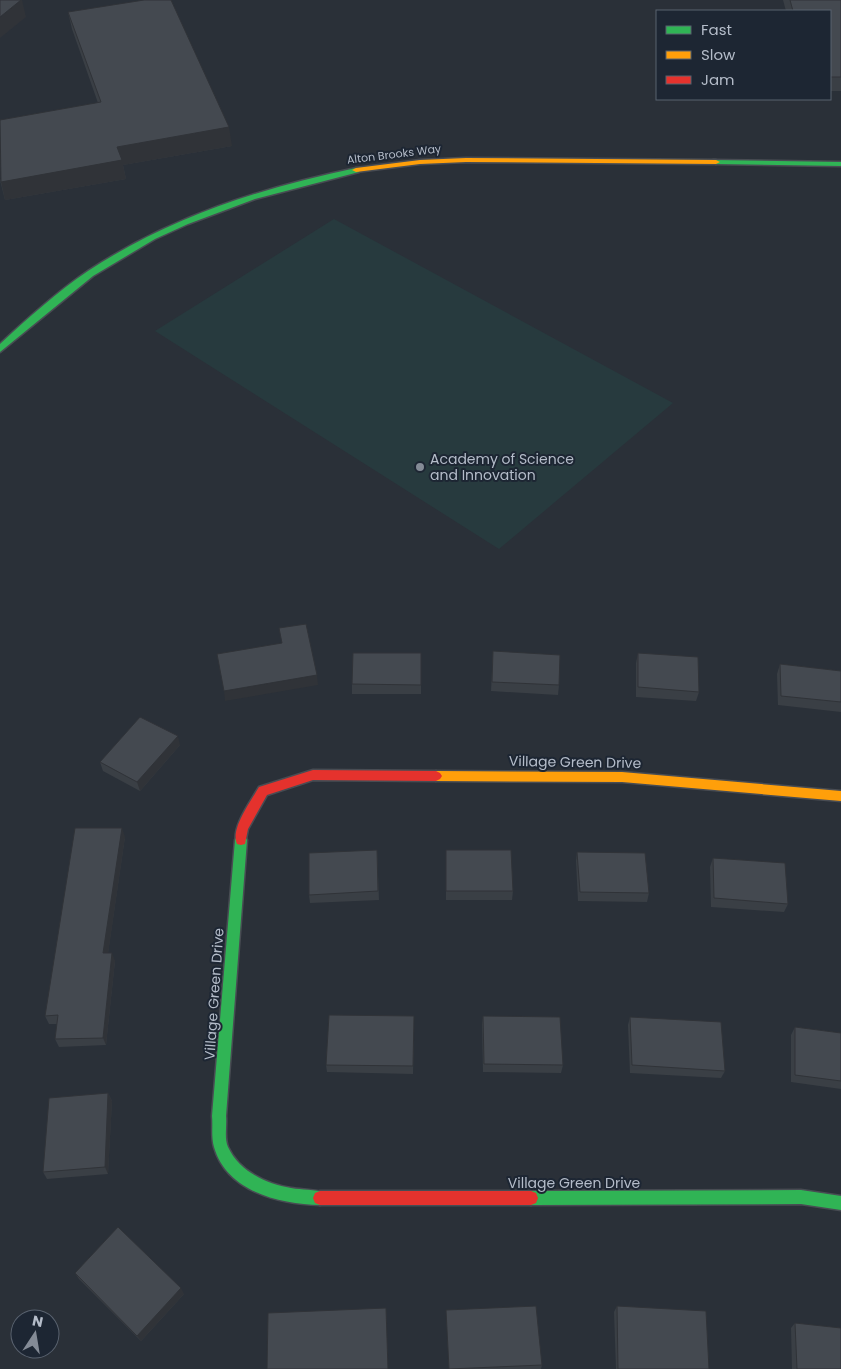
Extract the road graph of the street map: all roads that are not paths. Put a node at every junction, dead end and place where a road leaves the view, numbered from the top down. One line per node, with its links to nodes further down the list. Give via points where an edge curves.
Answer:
1 (841, 164): 2 (street, Alton Brooks Way, via 460,160 388,166 325,176 232,202 151,236 63,291)
2 (0, 349)
3 (841, 796): 4 (street, Village Green Drive, via 622,777 313,775 262,791 242,828 220,1116 221,1149 240,1174 259,1188 303,1198 802,1197)
4 (841, 1204)

